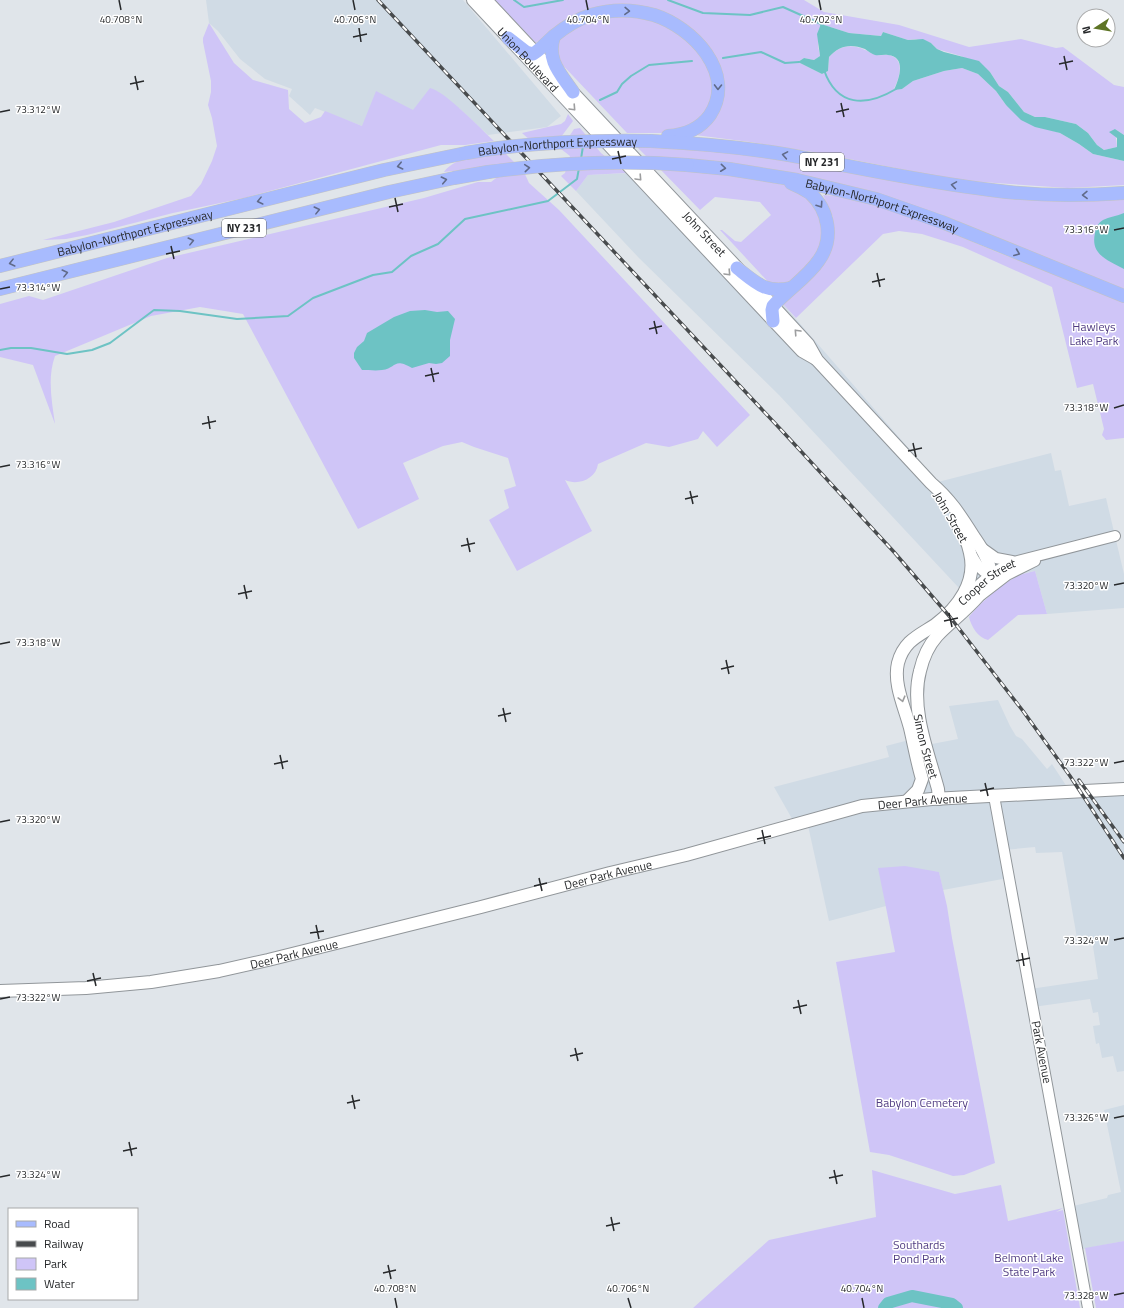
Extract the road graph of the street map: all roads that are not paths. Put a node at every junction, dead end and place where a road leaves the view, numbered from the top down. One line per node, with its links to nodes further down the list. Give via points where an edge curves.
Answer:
1 (473, 0): 4 (main road, Union Boulevard)
2 (486, 0): 5 (main road, Union Boulevard)
3 (554, 36): 5 (main road); 6 (main road, via 552,59); 8 (main road, one-way to 8, via 573,22 590,15 609,11 630,11 654,15 695,41 709,58 717,76 718,91 714,106 705,120 688,132)
4 (508, 38): 5 (main road, via 526,52); 7 (main road, Union Boulevard, one-way to 7)
5 (535, 52): 6 (main road, Union Boulevard)
6 (573, 92): 7 (main road, Union Boulevard)
7 (587, 115): 12 (main road, John Street); 17 (main road, John Street, one-way to 17)
8 (649, 139): 10 (main road, Babylon-Northport Expressway / NY 231, one-way to 8, via 1064,195 993,191 747,149); 11 (main road, Babylon-Northport Expressway / NY 231, one-way to 11, bridge, via 533,144 466,153 384,170)
9 (777, 176): 13 (main road, one-way to 13, via 811,194 823,210 828,224 827,240 822,255); 14 (main road, Babylon-Northport Expressway / NY 231, one-way to 9, bridge, via 389,192 488,172 582,163 642,163 729,169); 15 (main road, Babylon-Northport Expressway / NY 231, one-way to 15, via 840,189 892,204)
10 (1124, 193)
11 (0, 266)
12 (737, 268): 13 (main road, via 765,288); 16 (main road, John Street)
13 (791, 288): 16 (main road)
14 (0, 289)
15 (1123, 295)
16 (773, 306): 17 (main road); 18 (main road, John Street, one-way to 16, via 808,344)
17 (773, 321): 18 (main road, John Street, via 802,351)
18 (817, 360): 20 (main road, John Street, via 930,483)
19 (1115, 536): 21 (street, Cooper Street)
20 (974, 548): 22 (street, John Street, via 999,560); 23 (main road, John Street, via 989,564); 26 (main road, John Street, via 970,579)
21 (1061, 550): 22 (street, Cooper Street); 24 (street, Cooper Street)
22 (1014, 561): 23 (street, Cooper Street)
23 (990, 575): 24 (street); 25 (main road, via 988,585); 26 (street, Cooper Street)
24 (1007, 575): 25 (street, Cooper Street)
25 (973, 601): 31 (main road, Simon Street, via 937,636 920,669 916,692 918,716)
26 (957, 604): 27 (main road, Cooper Street, via 941,620 911,641 901,656)
27 (897, 669): 28 (main road, Simon Street, one-way to 28, via 899,688)
28 (910, 729): 31 (main road, Simon Street); 32 (main road, Simon Street, via 922,779 918,790)
29 (1124, 789): 30 (main road, Deer Park Avenue)
30 (994, 796): 31 (main road, Deer Park Avenue); 34 (street, Park Avenue)
31 (936, 799): 32 (main road, Deer Park Avenue)
32 (908, 800): 33 (main road, Deer Park Avenue, via 862,806 686,855 281,958 152,982 86,988)
33 (0, 991)
34 (1088, 1308)

